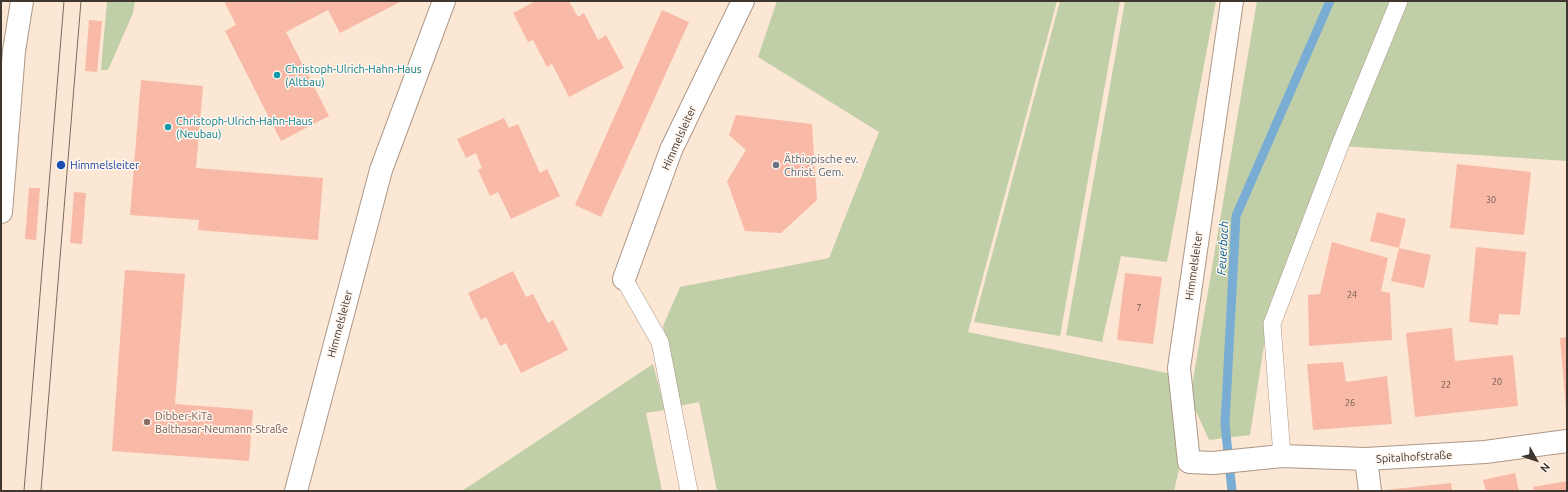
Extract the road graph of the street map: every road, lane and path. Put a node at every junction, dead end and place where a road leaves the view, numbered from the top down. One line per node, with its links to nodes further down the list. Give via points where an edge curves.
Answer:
1 (22, 1): 6 (street, via 14,51)
2 (444, 1): 12 (street, Himmelsleiter, via 381,170)
3 (744, 1): 7 (street, Himmelsleiter, via 671,150)
4 (1232, 1): 10 (street, Himmelsleiter, via 1179,368 1189,462 1213,463)
5 (1399, 1): 9 (lane, via 1272,324)
6 (1, 212)
7 (624, 279): 13 (lane, via 660,342)
8 (1567, 441): 11 (street, Spitalhofstraße, via 1485,452)
9 (1282, 456): 10 (street, Spitalhofstraße); 11 (street, Spitalhofstraße)
10 (1260, 458)
11 (1366, 459): 14 (street)
12 (296, 491)
13 (689, 491)
14 (1370, 491)

